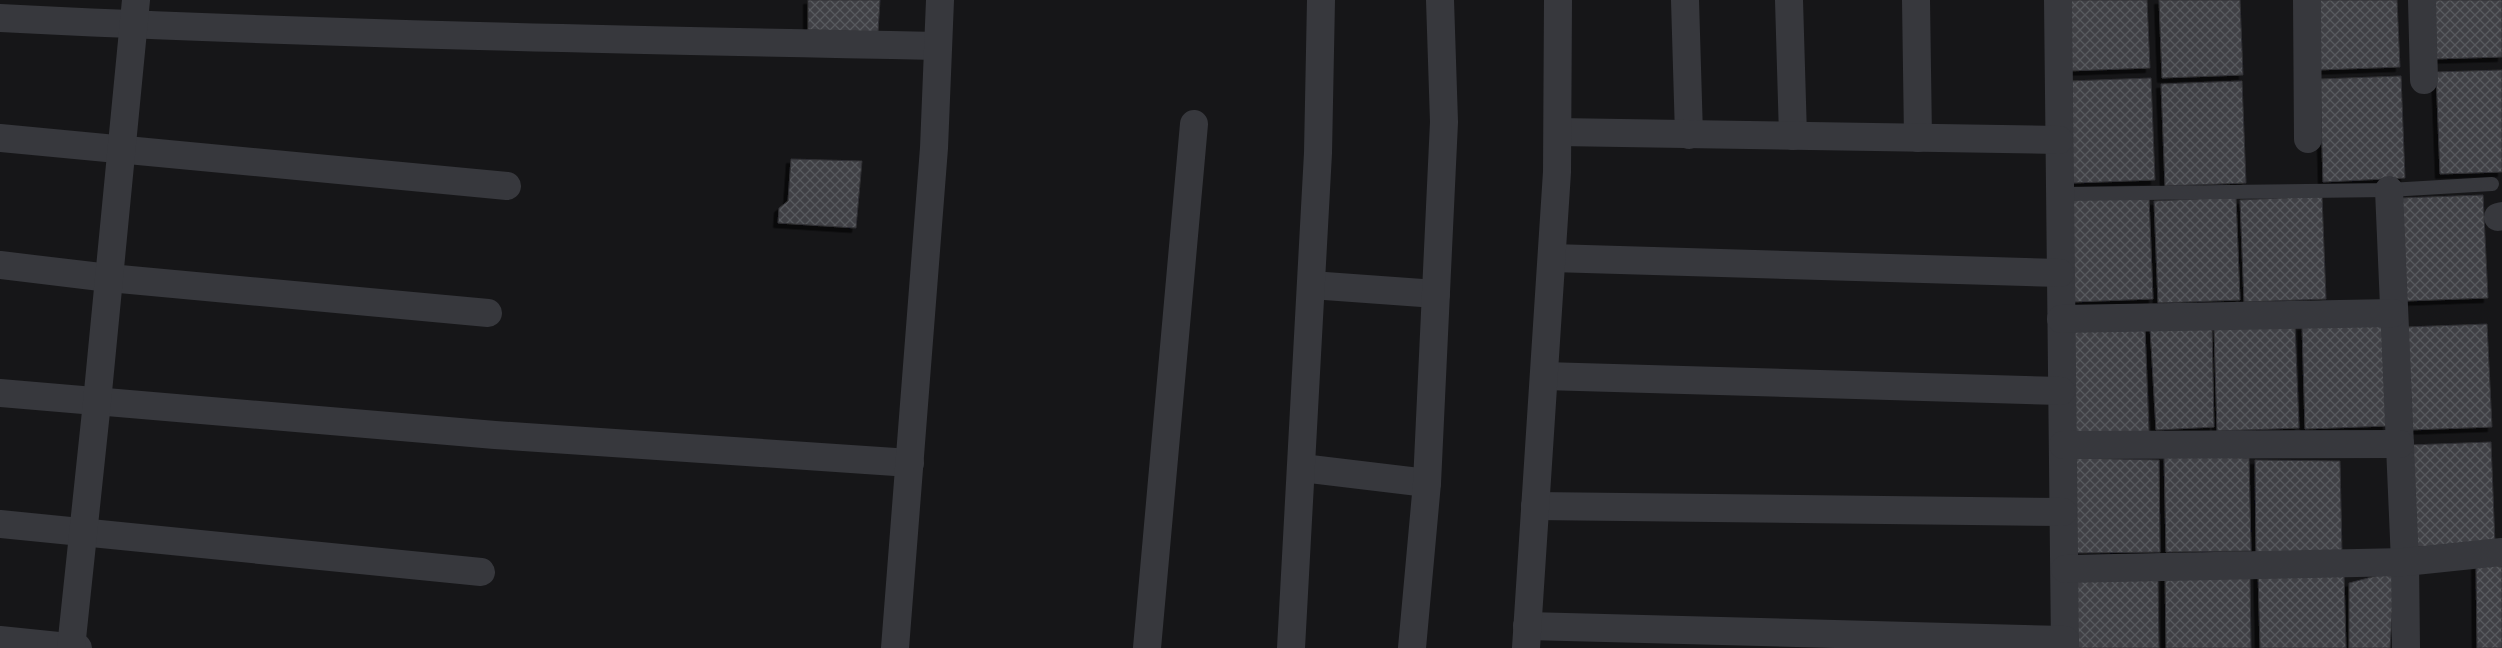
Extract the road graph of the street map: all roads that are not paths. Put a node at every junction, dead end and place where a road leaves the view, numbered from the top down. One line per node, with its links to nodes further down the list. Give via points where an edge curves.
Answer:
1 (940, 0): 13 (street)
2 (1321, 0): 32 (street)
3 (1440, 0): 33 (street, via 1444,122)
4 (1558, 0): 16 (street)
5 (1685, 0): 17 (street)
6 (1789, 0): 18 (street)
7 (1916, 0): 20 (street)
8 (2058, 0): 22 (street)
9 (2307, 0): 21 (street)
10 (2422, 0): 14 (street)
11 (135, 12): 12 (street); 13 (street, via 532,38); 23 (street)
12 (0, 18)
13 (938, 46): 43 (street, via 934,148)
14 (2424, 80)
15 (1194, 124): 60 (street)
16 (1558, 132): 17 (street); 28 (street)
17 (1689, 135): 18 (street)
18 (1793, 136): 20 (street)
19 (0, 138): 23 (street)
20 (1918, 138): 22 (street)
21 (2308, 139)
22 (2059, 140): 27 (street)
23 (121, 150): 25 (street); 31 (street)
24 (2492, 184): 26 (lane)
25 (507, 186)
26 (2389, 190): 27 (lane); 35 (street)
27 (2060, 194): 30 (street)
28 (1552, 258): 30 (street); 37 (street)
29 (0, 265): 31 (street)
30 (2060, 273): 36 (street)
31 (109, 278): 34 (street); 40 (street)
32 (1311, 285): 33 (street); 44 (street)
33 (1436, 294): 45 (street)
34 (488, 313)
35 (2393, 313): 36 (street); 41 (street)
36 (2060, 320): 38 (street)
37 (1544, 376): 38 (street); 46 (street)
38 (2061, 391): 42 (street)
39 (0, 393): 40 (street)
40 (98, 402): 43 (street, via 495,435); 49 (street)
41 (2400, 444): 42 (street); 51 (street)
42 (2063, 445): 47 (street)
43 (910, 463): 59 (street)
44 (1302, 468): 45 (street); 61 (street)
45 (1427, 483): 62 (street)
46 (1535, 506): 47 (street); 54 (street)
47 (2063, 512): 52 (street)
48 (0, 524): 49 (street)
49 (82, 532): 53 (street); 57 (street)
50 (2502, 552): 51 (street)
51 (2405, 562): 52 (street); 63 (street)
52 (2065, 569): 56 (street)
53 (481, 572)
54 (1527, 637): 56 (street)
55 (0, 640): 57 (street)
56 (2065, 644)
57 (71, 648): 58 (street)
58 (78, 648)
59 (895, 648)
60 (1147, 648)
61 (1291, 648)
62 (1412, 648)
63 (2406, 648)

